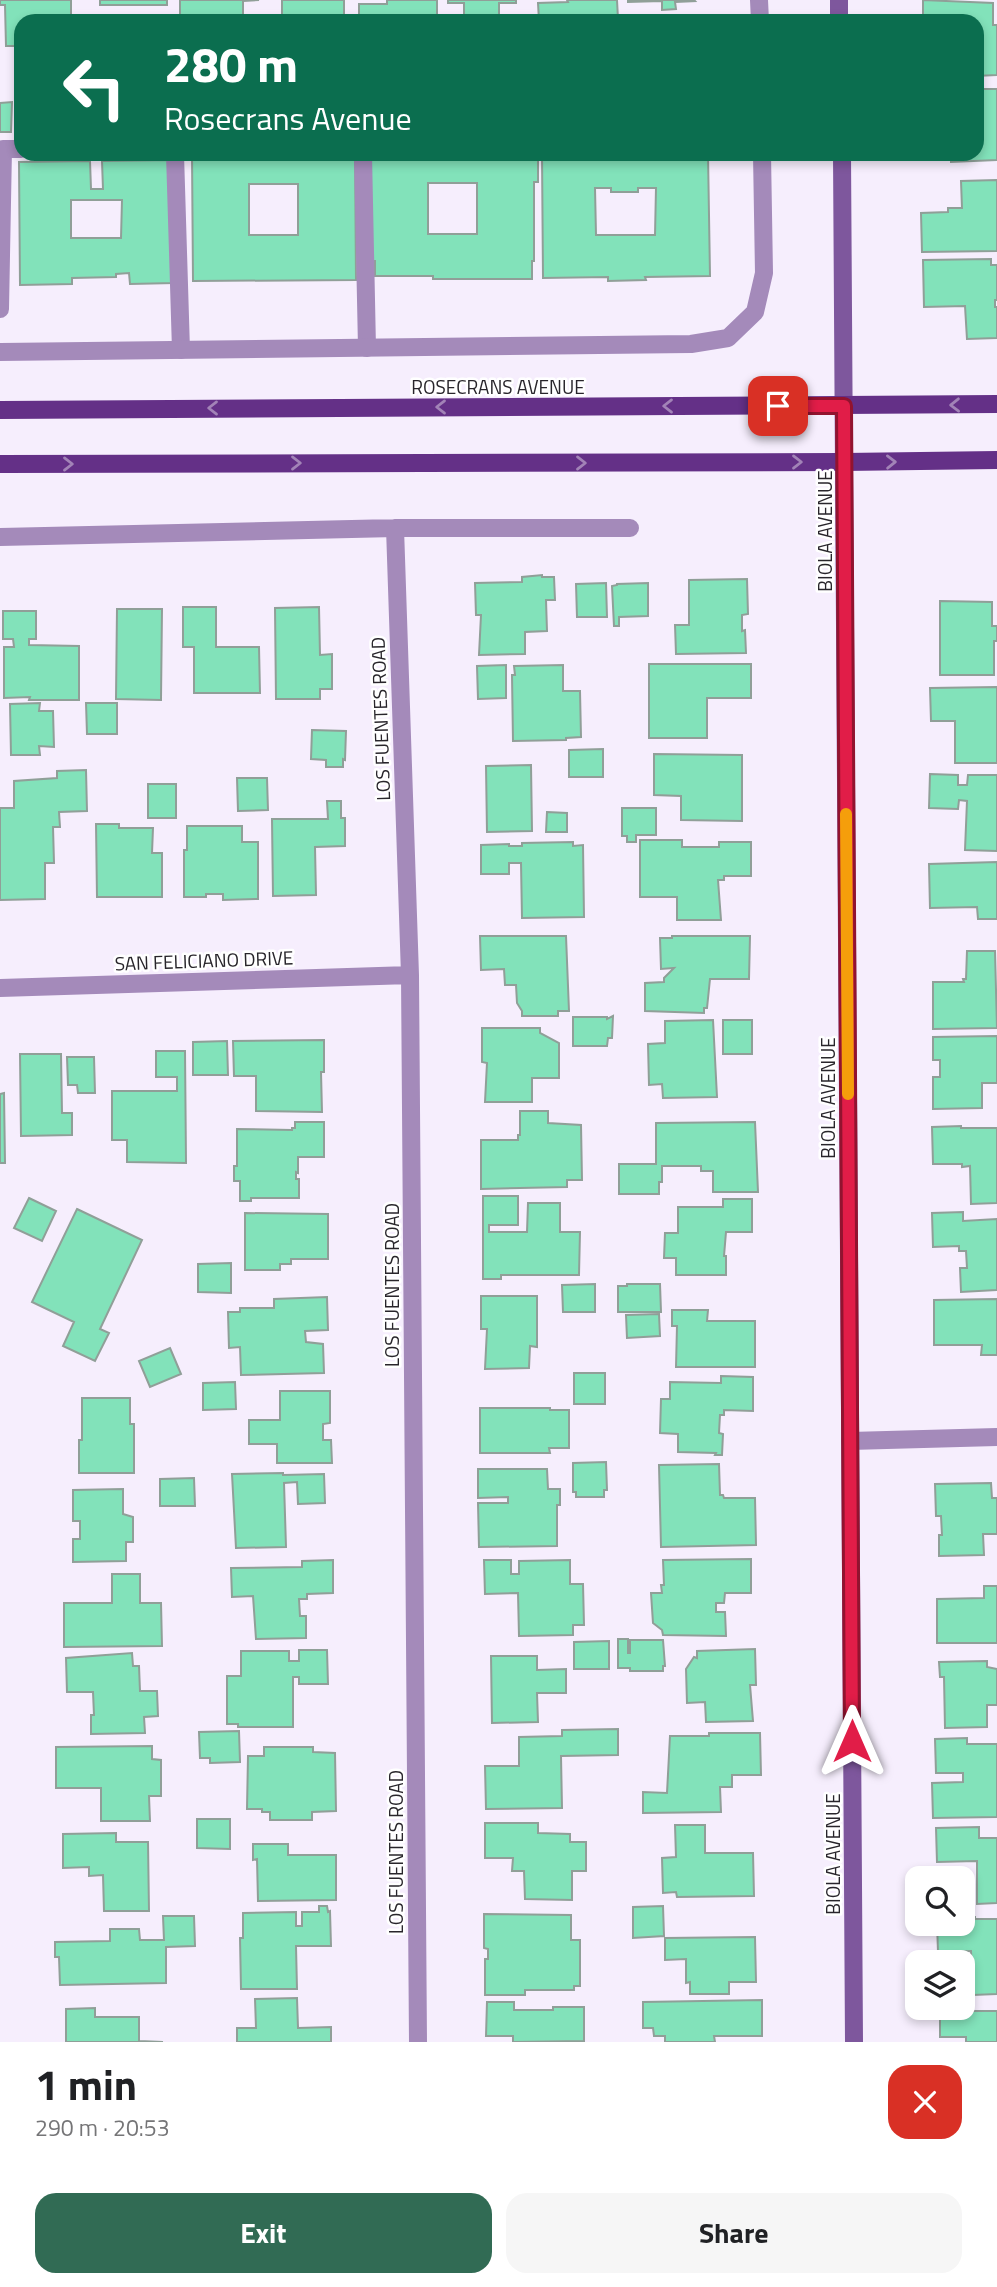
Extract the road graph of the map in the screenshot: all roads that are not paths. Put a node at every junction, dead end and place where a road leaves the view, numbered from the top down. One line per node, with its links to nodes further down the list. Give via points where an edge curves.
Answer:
1 (8, 149): 6 (street)
2 (175, 161): 8 (street)
3 (363, 161): 7 (street)
4 (762, 161): 7 (street, ROSECRANS AVENUE, via 764,272 755,312 728,338 691,344)
5 (842, 161): 11 (street, BIOLA AVENUE)
6 (0, 309)
7 (367, 348): 8 (street, ROSECRANS AVENUE)
8 (181, 350): 9 (street, ROSECRANS AVENUE)
9 (0, 352)
10 (997, 404): 11 (main road, ROSECRANS AVENUE, one-way to 11)
11 (844, 406): 12 (main road, ROSECRANS AVENUE, one-way to 12); 14 (street, BIOLA AVENUE)
12 (0, 410)
13 (997, 460): 14 (main road, one-way to 13)
14 (844, 462): 15 (main road, one-way to 14); 22 (street, BIOLA AVENUE)
15 (0, 464)
16 (395, 528): 17 (street); 18 (street); 19 (street, LOS FUENTES ROAD)
17 (630, 528)
18 (0, 537)
19 (410, 975): 20 (street, SAN FELICIANO DRIVE); 23 (street, LOS FUENTES ROAD)
20 (0, 988)
21 (997, 1437): 22 (street)
22 (850, 1441): 24 (street, BIOLA AVENUE)
23 (418, 2042)
24 (854, 2042)

